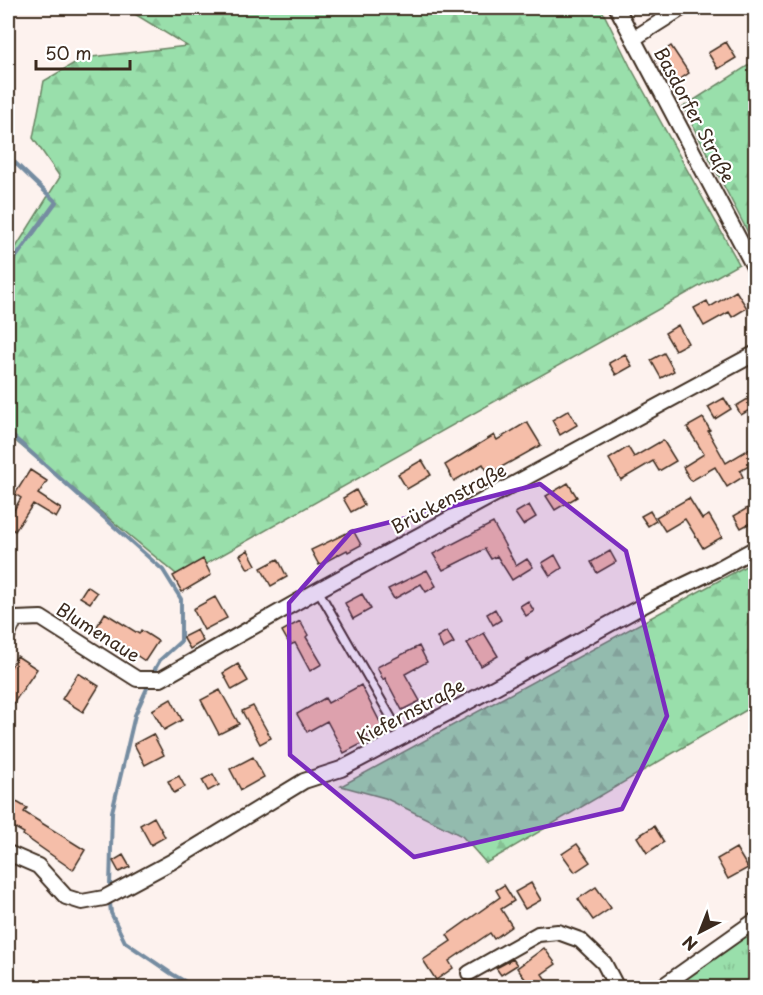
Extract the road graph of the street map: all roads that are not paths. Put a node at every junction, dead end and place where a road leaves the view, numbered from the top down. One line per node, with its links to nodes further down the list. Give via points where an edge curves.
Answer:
1 (617, 8): 3 (street, Basdorfer Straße)
2 (682, 8): 3 (street)
3 (633, 39): 4 (street, Basdorfer Straße)
4 (756, 271)
5 (756, 353): 7 (street, Brückenstraße)
6 (756, 548): 10 (street, Kiefernstraße)
7 (318, 590): 9 (street, Brückenstraße); 10 (lane, via 396,726)
8 (8, 633): 9 (street, Blumenaue, via 15,619 41,618 137,679)
9 (161, 679)
10 (405, 735): 11 (street, Kiefernstraße, via 341,769 304,781 104,898 82,902 66,897 38,866)
11 (8, 853)
12 (756, 920): 15 (street)
13 (469, 973): 14 (street, via 538,934 558,932 588,947 604,963)
14 (617, 987)
15 (660, 987)

